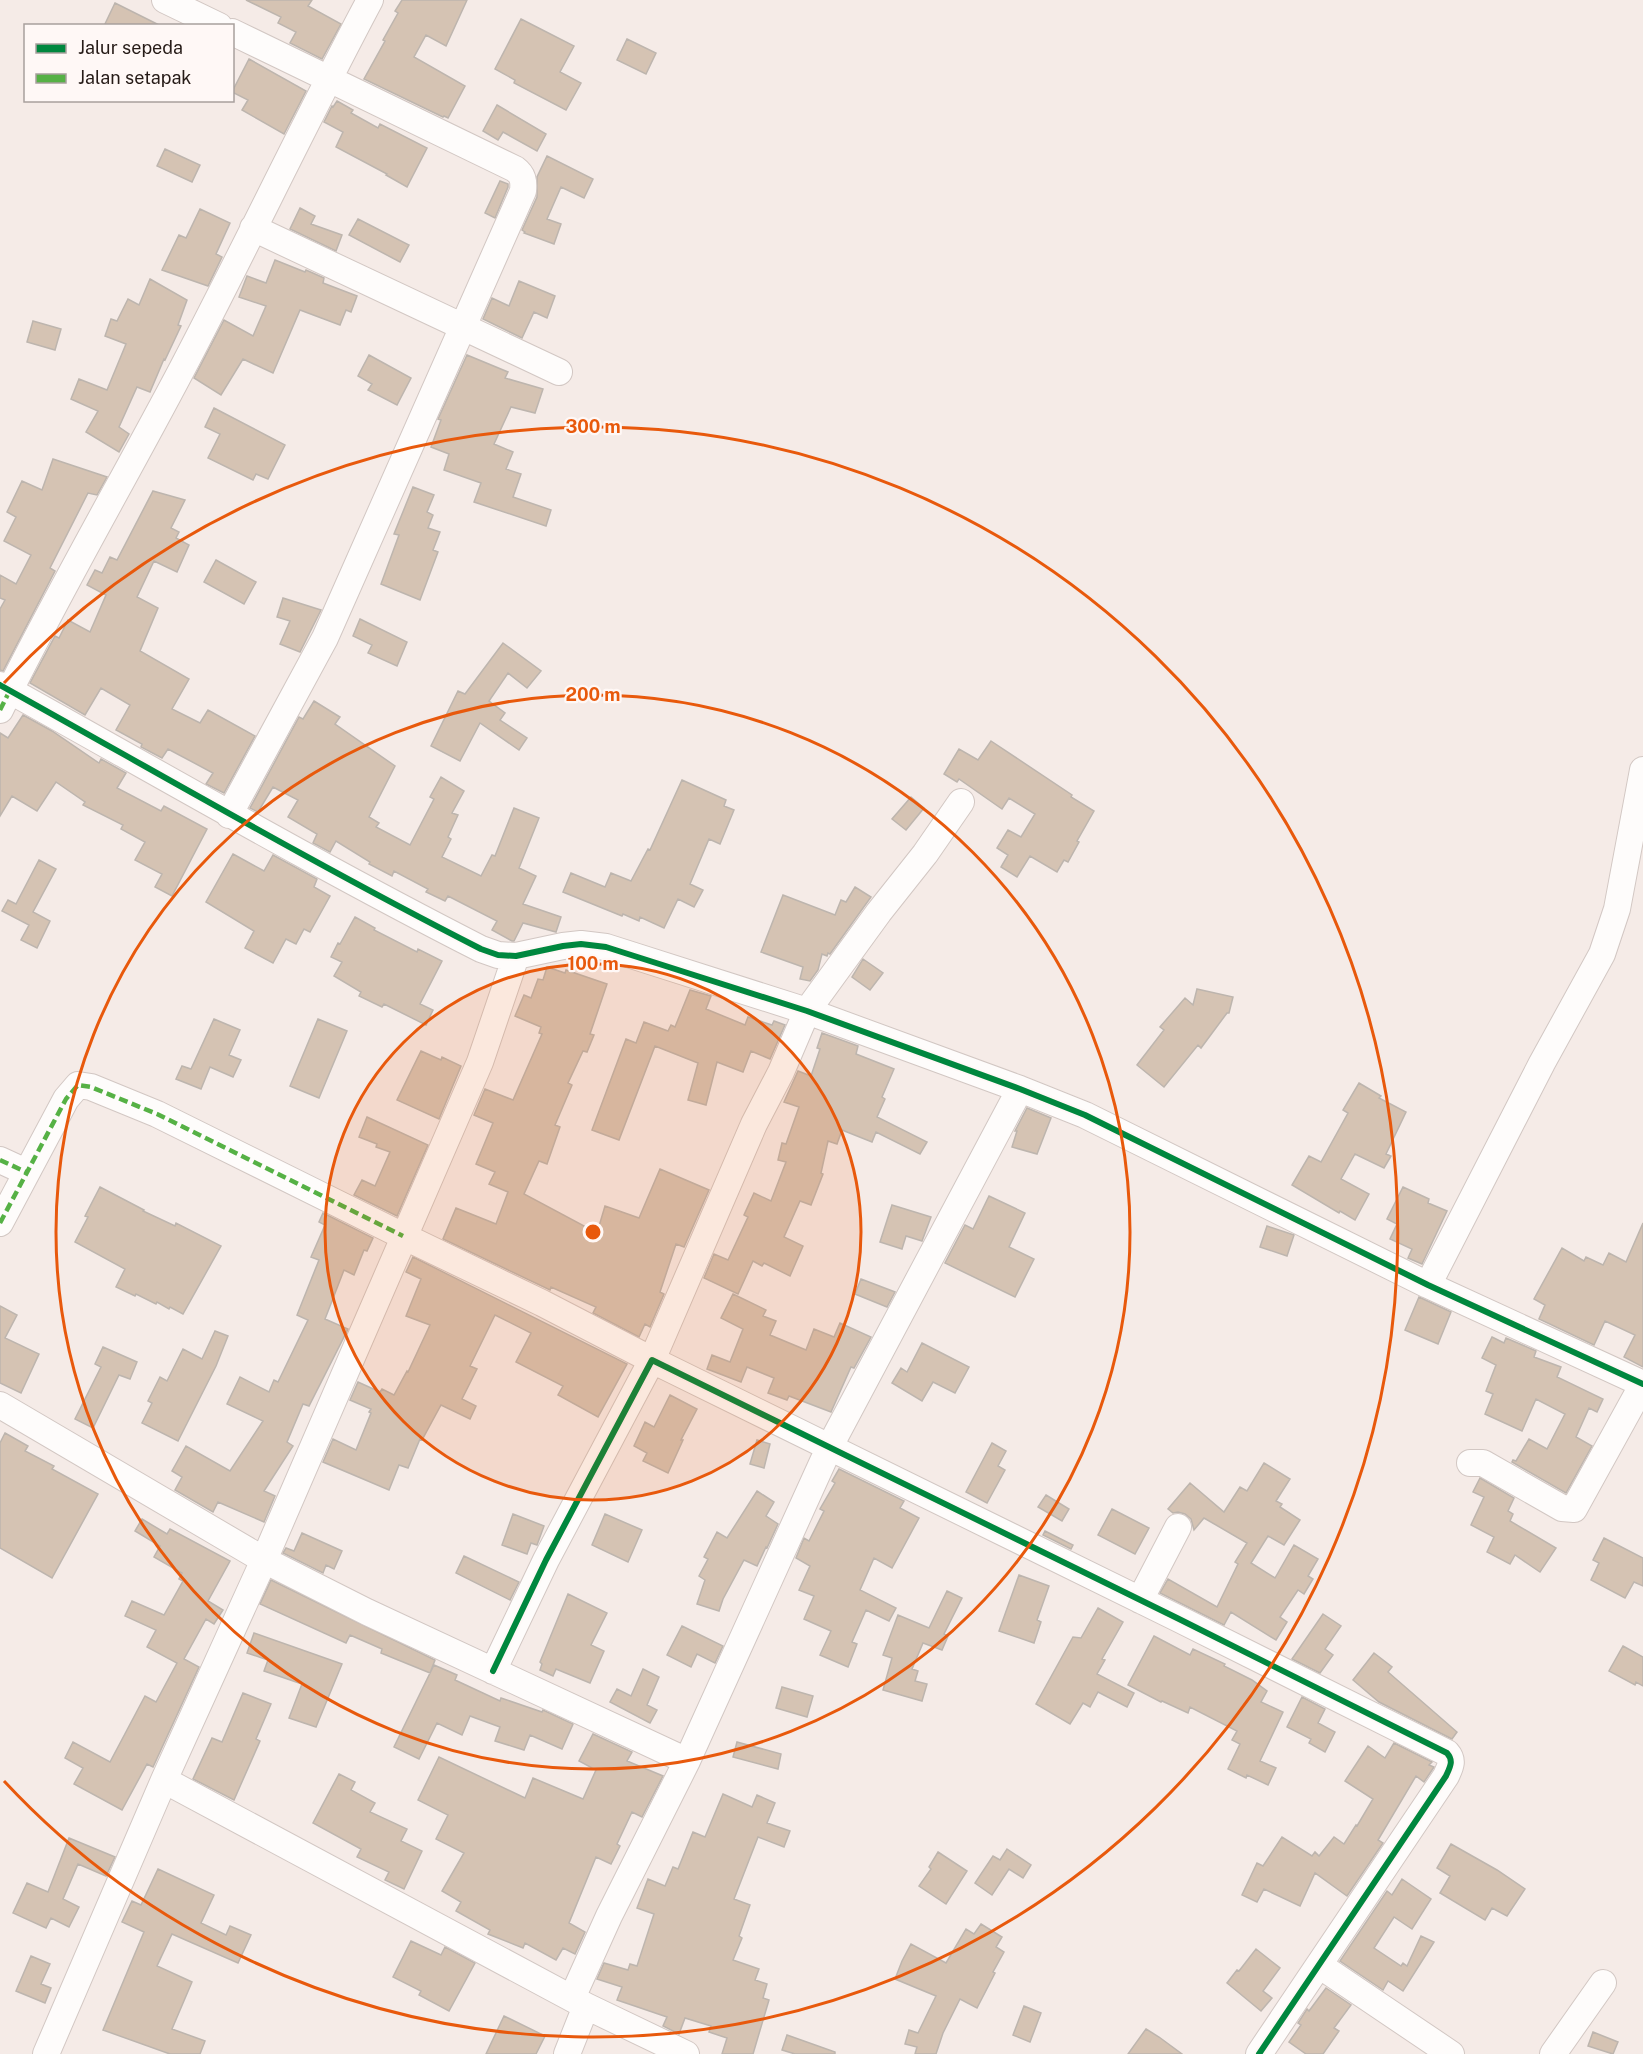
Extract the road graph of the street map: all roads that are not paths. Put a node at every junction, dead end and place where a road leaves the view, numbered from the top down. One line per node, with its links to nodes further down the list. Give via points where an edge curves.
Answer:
1 (165, 0): 3 (street)
2 (370, 0): 5 (street)
3 (215, 24)
4 (234, 33): 5 (street)
5 (329, 77): 6 (street); 7 (street, via 521,174 523,191)
6 (253, 228): 7 (street); 9 (street, via 182,369)
7 (462, 327): 8 (street); 12 (street, via 325,638)
8 (559, 372)
9 (3, 695): 12 (street)
10 (1643, 770): 20 (street, via 1617,909 1602,954)
11 (962, 802): 14 (street)
12 (229, 815): 13 (street, via 480,949)
13 (516, 956): 14 (street, via 581,944 606,947); 19 (street, via 480,1062)
14 (807, 1011): 15 (street); 21 (street)
15 (1020, 1089): 20 (street, via 1085,1115); 24 (street)
16 (0, 1160): 17 (street)
17 (26, 1172): 18 (street); 19 (street, via 66,1099 78,1085 91,1087 157,1114)
18 (0, 1223)
19 (403, 1236): 21 (street); 27 (street)
20 (1428, 1285): 22 (street)
21 (652, 1360): 24 (street); 29 (street, via 546,1560)
22 (1643, 1384): 25 (street, via 1574,1509 1562,1508 1483,1463)
23 (0, 1405): 27 (street)
24 (830, 1448): 28 (street); 30 (street)
25 (1470, 1463)
26 (1178, 1527): 28 (street)
27 (264, 1560): 29 (street); 31 (street)
28 (1140, 1600): 32 (street, via 1451,1758 1446,1776)
29 (493, 1671): 30 (street)
30 (687, 1761): 34 (street, via 609,1916)
31 (164, 1780): 34 (street); 35 (street)
32 (1319, 1965): 38 (street); 39 (street)
33 (1604, 1983): 40 (street)
34 (579, 2002): 36 (street); 37 (street)
35 (46, 2054)
36 (567, 2054)
37 (687, 2054)
38 (1259, 2054)
39 (1450, 2054)
40 (1553, 2054)

